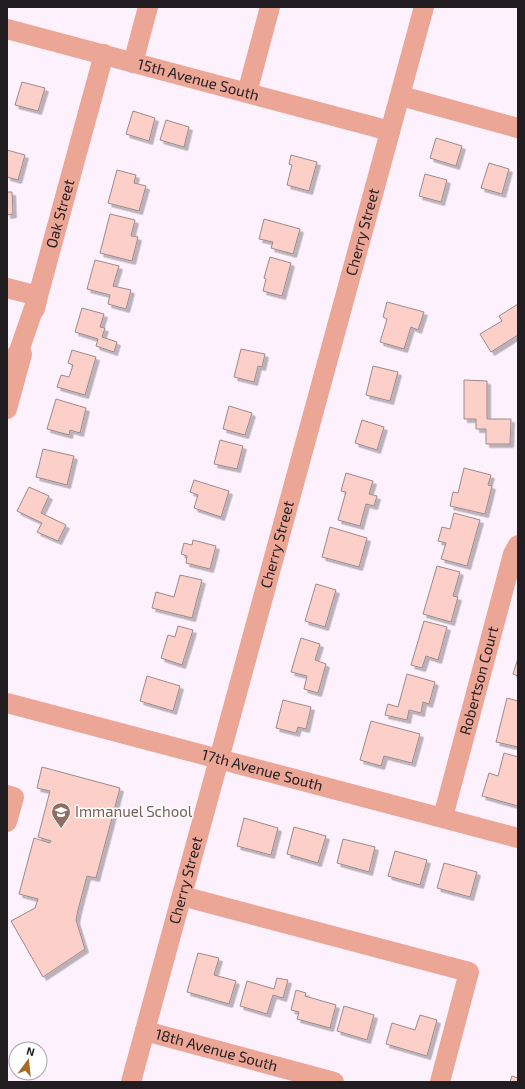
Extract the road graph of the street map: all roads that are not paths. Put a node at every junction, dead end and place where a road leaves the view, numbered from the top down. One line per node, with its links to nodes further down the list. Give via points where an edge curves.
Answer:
1 (148, 7): 6 (street)
2 (270, 7): 7 (street)
3 (424, 7): 8 (street, Cherry Street)
4 (7, 28): 5 (street, 15th Avenue South)
5 (104, 54): 6 (street, 15th Avenue South); 12 (street, Oak Street)
6 (133, 63): 7 (street, 15th Avenue South)
7 (246, 93): 10 (street, 15th Avenue South)
8 (401, 96): 9 (street); 10 (street, Cherry Street)
9 (518, 128)
10 (390, 131): 17 (street, Cherry Street)
11 (7, 288): 12 (street)
12 (38, 296): 13 (street, Oak Street, via 19,351); 14 (street)
13 (7, 369)
14 (7, 409)
15 (518, 545): 19 (street, Robertson Court, via 513,554)
16 (7, 703): 17 (street, 17th Avenue South)
17 (220, 758): 19 (street, 17th Avenue South); 22 (street, Cherry Street)
18 (7, 795): 20 (street, via 14,797)
19 (442, 817): 21 (street, 17th Avenue South)
20 (7, 822)
21 (518, 838)
22 (182, 896): 23 (street, Cherry Street); 26 (street, via 469,972)
23 (145, 1031): 24 (street, Cherry Street); 25 (street, 18th Avenue South)
24 (131, 1082)
25 (334, 1082)
26 (440, 1082)

